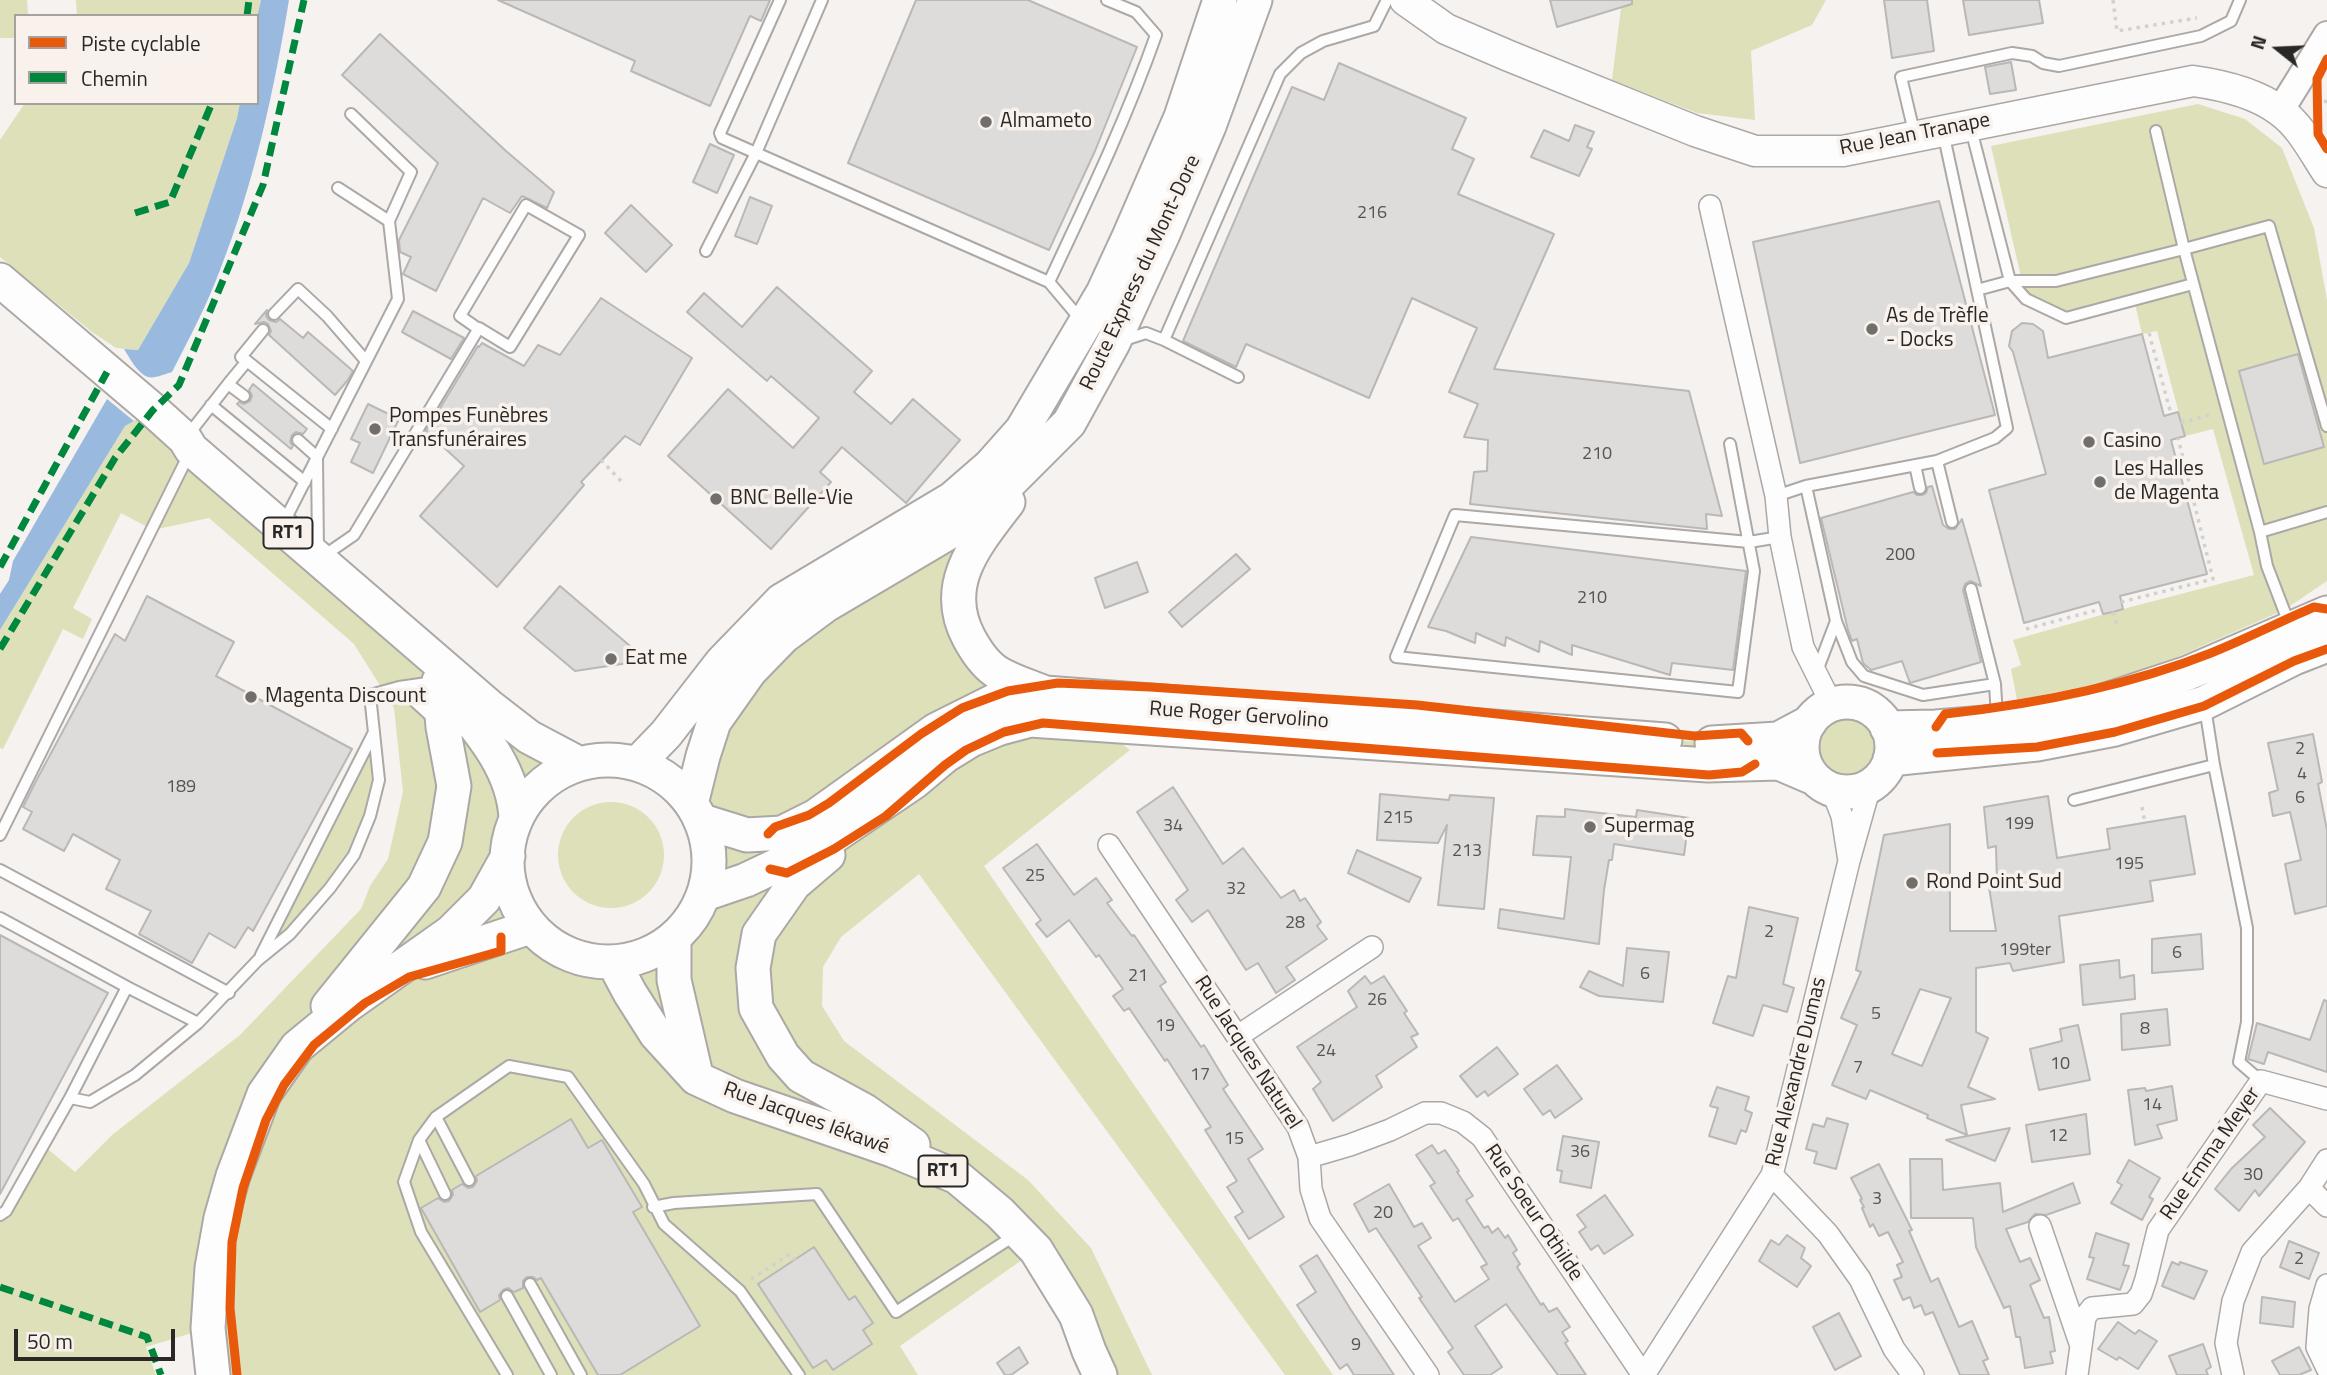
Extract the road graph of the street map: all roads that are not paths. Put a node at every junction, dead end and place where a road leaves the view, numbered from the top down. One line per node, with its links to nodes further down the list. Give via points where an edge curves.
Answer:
1 (780, 0): 14 (lane, via 720,133)
2 (822, 0): 14 (lane)
3 (1107, 0): 23 (lane, via 1136,12 1156,35)
4 (1220, 0): 27 (main road, Route Express du Mont-Dore, via 1181,117 1118,261)
5 (1255, 0): 31 (main road, Route Express du Mont-Dore, via 1209,126)
6 (1387, 0): 30 (lane, via 1374,26 1323,41 1301,53 1280,74)
7 (1405, 0): 13 (main road, Rue Jean Tranape, via 1446,29 1509,57 1755,151 1843,151)
8 (2240, 0): 13 (lane, via 2231,21 2201,36 2059,66 2012,53 1901,78)
9 (2327, 35): 10 (street)
10 (2280, 111): 13 (main road, Rue Jean Tranape, via 2222,85 2193,81); 15 (main road)
11 (351, 114): 18 (lane, via 411,172)
12 (2157, 131): 19 (lane)
13 (1943, 133): 22 (lane); 25 (lane)
14 (756, 153): 20 (lane); 23 (lane)
15 (2327, 172)
16 (338, 188): 18 (lane)
17 (1710, 206): 50 (street)
18 (389, 221): 33 (lane, via 398,299)
19 (2184, 249): 22 (lane, via 2056,281); 24 (lane); 39 (lane, via 2269,226)
20 (706, 251)
21 (0, 280): 42 (main road, RT1)
22 (2010, 281): 24 (lane, via 2026,299 2066,318); 25 (lane)
23 (1049, 282): 27 (lane)
24 (2193, 284): 54 (lane)
25 (1977, 290): 45 (lane, via 2007,428 1995,438)
26 (274, 314): 33 (lane, via 298,289)
27 (1084, 325): 75 (main road, Route Express du Mont-Dore, via 1022,430 990,466 952,499 781,601 722,662)
28 (263, 330): 32 (lane, via 241,357)
29 (480, 330): 29 (lane, via 460,316 526,205 579,235 510,347); 57 (lane, via 355,535)
30 (1164, 340): 31 (lane, via 1146,332); 34 (lane)
31 (1113, 344): 38 (main road, Route Express du Mont-Dore)
32 (247, 360): 35 (lane); 40 (lane)
33 (366, 361): 40 (lane)
34 (1238, 377)
35 (228, 384): 36 (lane); 37 (lane)
36 (244, 396)
37 (211, 405): 42 (lane); 47 (lane)
38 (1069, 423): 68 (main road, via 974,547 960,578 963,627 976,651 998,673); 82 (main road, Route Express du Mont-Dore, via 958,527 826,605 783,637 750,671 714,722 703,755)
39 (2327, 426)
40 (332, 429): 44 (lane)
41 (298, 440): 44 (lane)
42 (188, 444): 53 (main road, RT1); 84 (lane, via 144,549)
43 (1730, 444): 56 (lane)
44 (317, 457): 47 (lane); 57 (lane)
45 (1937, 461): 46 (lane); 52 (lane)
46 (1915, 465): 48 (lane); 49 (lane)
47 (305, 482): 53 (lane)
48 (1806, 486): 50 (lane); 60 (lane)
49 (1920, 488)
50 (1776, 496): 55 (street)
51 (2327, 512): 54 (lane)
52 (1952, 522)
53 (282, 528): 57 (main road, RT1)
54 (2260, 532): 62 (lane, via 2267,566)
55 (1780, 537): 56 (lane); 64 (street, via 1803,647)
56 (1749, 542): 56 (lane, via 1754,571 1738,692 1396,657 1455,515)
57 (318, 559): 61 (main road, RT1)
58 (1971, 589): 66 (lane)
59 (2327, 613): 62 (main road)
60 (1836, 621): 64 (lane); 66 (lane, via 1852,662 1864,676 1923,695)
61 (394, 624): 65 (main road, RT1); 76 (main road, RT1, via 529,737)
62 (2291, 629): 71 (main road, via 2188,673 2082,708)
63 (2327, 645): 69 (main road)
64 (1816, 674): 70 (street)
65 (439, 681): 67 (lane); 72 (main road); 83 (main road, RT1, via 504,769)
66 (1995, 684): 71 (lane)
67 (399, 687): 72 (lane); 73 (lane, via 370,695)
68 (1045, 693): 70 (main road, Rue Roger Gervolino, via 1714,743 1778,739); 82 (main road, Rue Roger Gervolino, via 994,701 936,730 816,816 782,833 747,835)
69 (2204, 703): 74 (main road, via 2115,729 2037,744); 77 (lane)
70 (1821, 713): 74 (main road, via 1844,702 1869,709 1880,717); 79 (main road, via 1804,736 1802,751 1805,765)
71 (1997, 722): 74 (main road, via 1936,727)
72 (443, 727): 101 (main road, via 454,786 445,842 424,887)
73 (375, 731): 94 (lane); 94 (lane, via 379,780 354,855 290,934)
74 (1889, 743): 80 (main road, via 1886,770)
75 (638, 763): 76 (main road, via 606,760); 82 (main road, via 672,781)
76 (580, 764): 83 (main road, via 551,777)
77 (2214, 765): 81 (lane); 103 (lane, via 2247,928 2247,1022 2239,1062)
78 (914, 782): 79 (main road, Rue Roger Gervolino, via 971,740 1030,720 1708,765 1779,763); 89 (main road, Rue Roger Gervolino, via 824,843); 111 (main road, via 794,884 759,934 753,968 757,1008 783,1056 802,1076 865,1111)
79 (1823, 784): 80 (main road, via 1845,793); 87 (street, Rue Alexandre Dumas, via 1842,816)
80 (1870, 786): 87 (street, Rue Alexandre Dumas)
81 (2074, 800)
82 (697, 811): 89 (main road, via 710,858)
83 (516, 819): 86 (main road)
84 (0, 835)
85 (1109, 845): 100 (street, Rue Jacques Naturel)
86 (508, 856): 91 (main road, via 518,907); 96 (main road, via 484,899 451,932)
87 (1849, 861): 110 (street, Rue Alexandre Dumas)
88 (0, 870): 98 (lane)
89 (705, 894): 92 (main road, via 690,922)
90 (0, 918): 97 (lane)
91 (530, 927): 95 (main road, via 569,955); 96 (main road)
92 (674, 938): 95 (main road, via 645,956); 102 (main road, Rue Jacques Iékawé, via 674,980)
93 (1372, 947): 100 (street)
94 (258, 960): 98 (lane)
95 (614, 963): 102 (main road, Rue Jacques Iékawé / RT1, via 656,1034)
96 (396, 971): 101 (main road)
97 (127, 987): 99 (lane); 104 (lane)
98 (229, 993): 99 (lane)
99 (198, 1023): 104 (lane, via 135,1075 90,1102)
100 (1238, 1036): 108 (street, Rue Jacques Naturel, via 1298,1127)
101 (297, 1047): 125 (main road, via 264,1094 221,1218 208,1328)
102 (696, 1078): 111 (main road, Rue Jacques Iékawé / RT1)
103 (2261, 1082): 105 (street, Rue Emma Meyer); 123 (street, Rue Emma Meyer, via 2158,1230 2141,1294 2133,1304 2092,1308 2085,1317)
104 (70, 1098): 117 (lane)
105 (2327, 1099)
106 (436, 1117): 107 (lane); 112 (lane); 116 (lane, via 509,1066 568,1077 644,1184)
107 (419, 1140): 114 (lane); 126 (lane, via 404,1182 421,1232)
108 (1309, 1157): 131 (street, Rue Jacques Naturel, via 1311,1189 1320,1218); 132 (street, Rue Soeur Othilde, via 1360,1142 1425,1113 1441,1113 1463,1122 1482,1137)
109 (2327, 1160): 113 (street)
110 (1772, 1175): 132 (street, Rue Alexandre Dumas); 133 (street, via 1828,1234 1860,1279 1894,1349)
111 (957, 1177): 119 (main road, Rue Jacques Iékawé / RT1)
112 (469, 1180)
113 (2309, 1188): 115 (street); 135 (street, via 2252,1252 2232,1301 2226,1343)
114 (445, 1194)
115 (2327, 1206)
116 (653, 1207): 119 (lane, via 817,1194 896,1312); 129 (lane, via 664,1224 740,1291)
117 (0, 1215)
118 (2040, 1227): 123 (street)
119 (1019, 1233): 130 (main road, Rue Jacques Iékawé / RT1, via 1036,1250 1076,1315)
120 (530, 1284): 128 (lane)
121 (2327, 1285): 124 (street, via 2317,1347)
122 (507, 1296): 127 (lane)
123 (2081, 1348): 134 (street, Rue Emma Meyer)
124 (2327, 1368)
125 (213, 1375)
126 (507, 1375)
127 (551, 1375)
128 (580, 1375)
129 (799, 1375)
130 (1100, 1375)
131 (1428, 1375)
132 (1643, 1375)
133 (1913, 1375)
134 (2077, 1375)
135 (2233, 1375)

